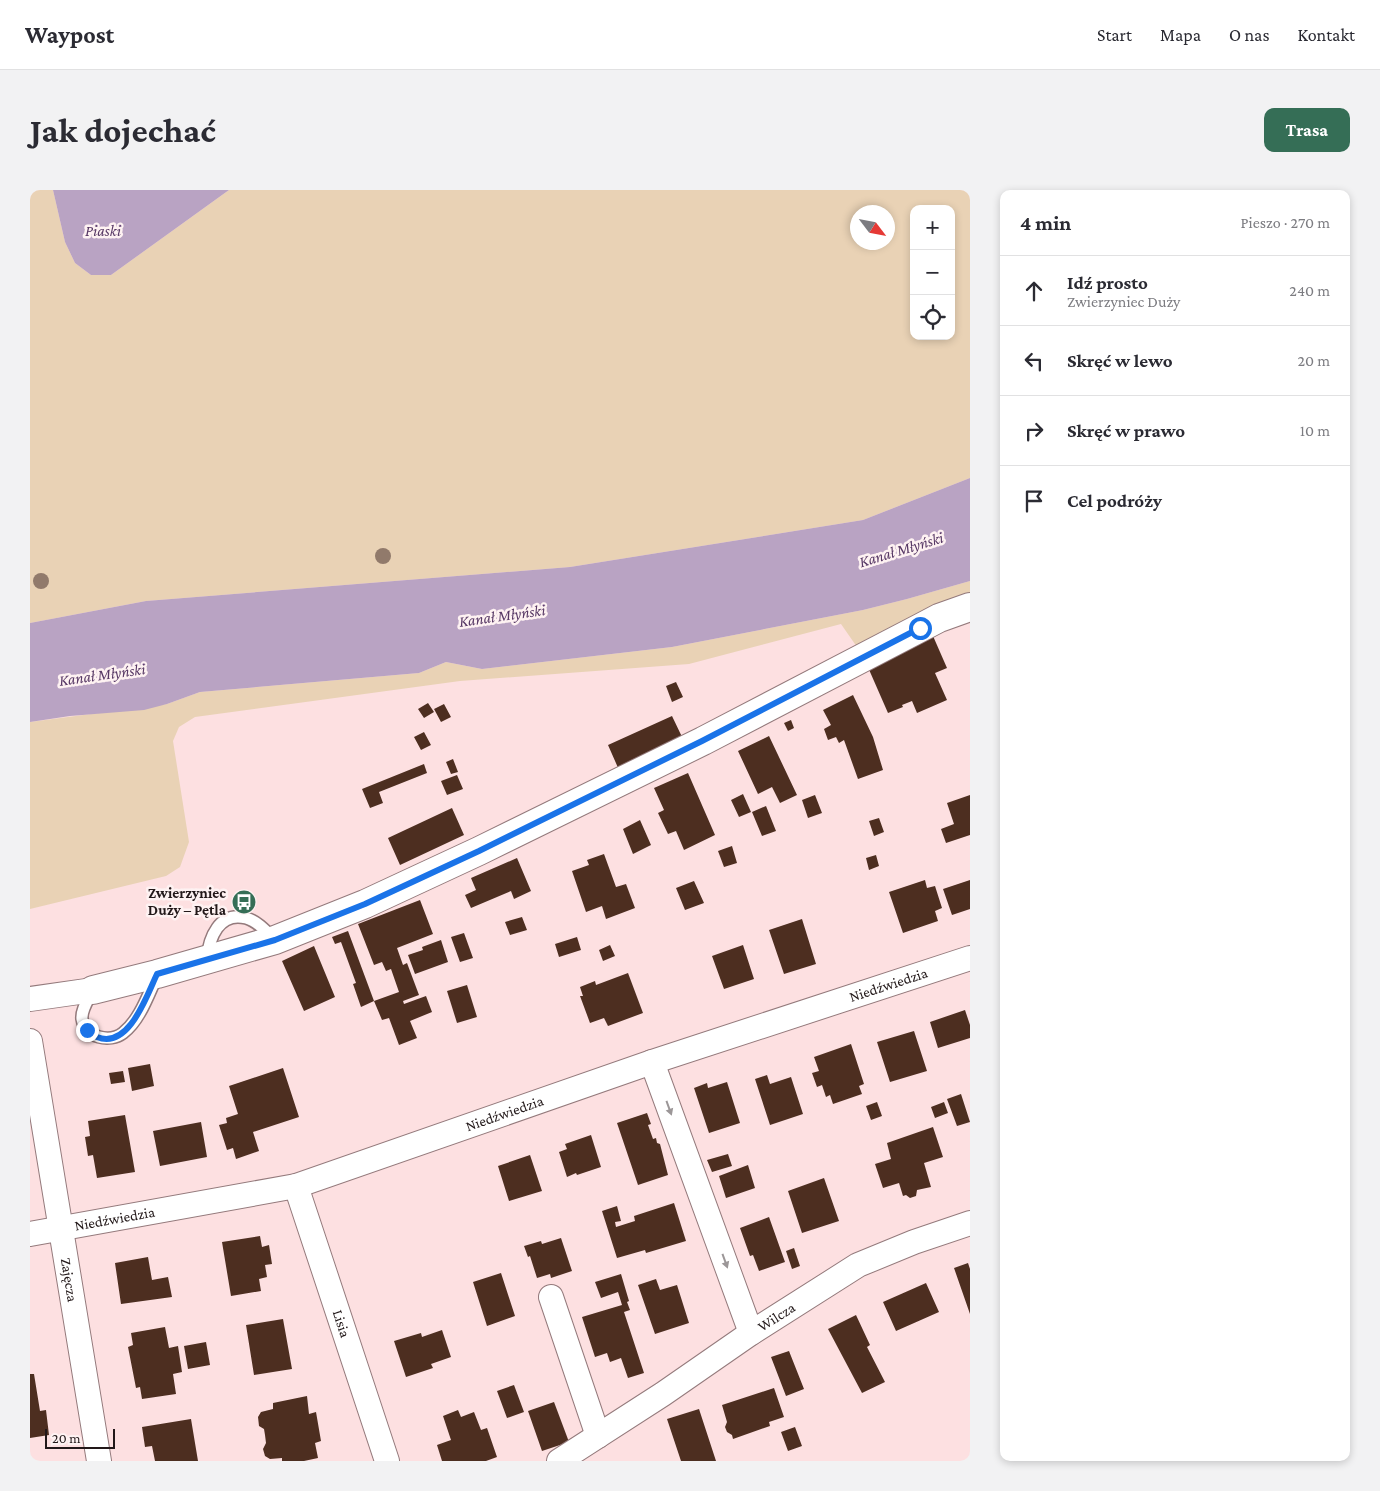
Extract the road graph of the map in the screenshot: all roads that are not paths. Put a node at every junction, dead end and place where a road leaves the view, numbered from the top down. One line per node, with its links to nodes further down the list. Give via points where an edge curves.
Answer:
1 (970, 607): 3 (street, via 939,618 702,741 365,904 275,940)
2 (970, 958): 7 (street, Niedźwiedzia)
3 (157, 974): 4 (street); 4 (lane, via 136,1019 122,1033 110,1038 97,1037 87,1030 82,1019 84,1006)
4 (93, 990): 5 (street)
5 (30, 999)
6 (30, 1041): 10 (street, Zajęcza)
7 (652, 1062): 8 (street, Niedźwiedzia); 13 (street, one-way to 13)
8 (296, 1186): 10 (street, Niedźwiedzia); 16 (street, Lisia)
9 (970, 1223): 13 (street, Wilcza, via 858,1265)
10 (62, 1228): 11 (street, Niedźwiedzia); 15 (street, Zajęcza)
11 (30, 1234)
12 (551, 1298): 14 (street)
13 (751, 1333): 14 (street, Wilcza)
14 (598, 1436): 17 (street, Wilcza)
15 (99, 1461)
16 (387, 1461)
17 (559, 1461)

